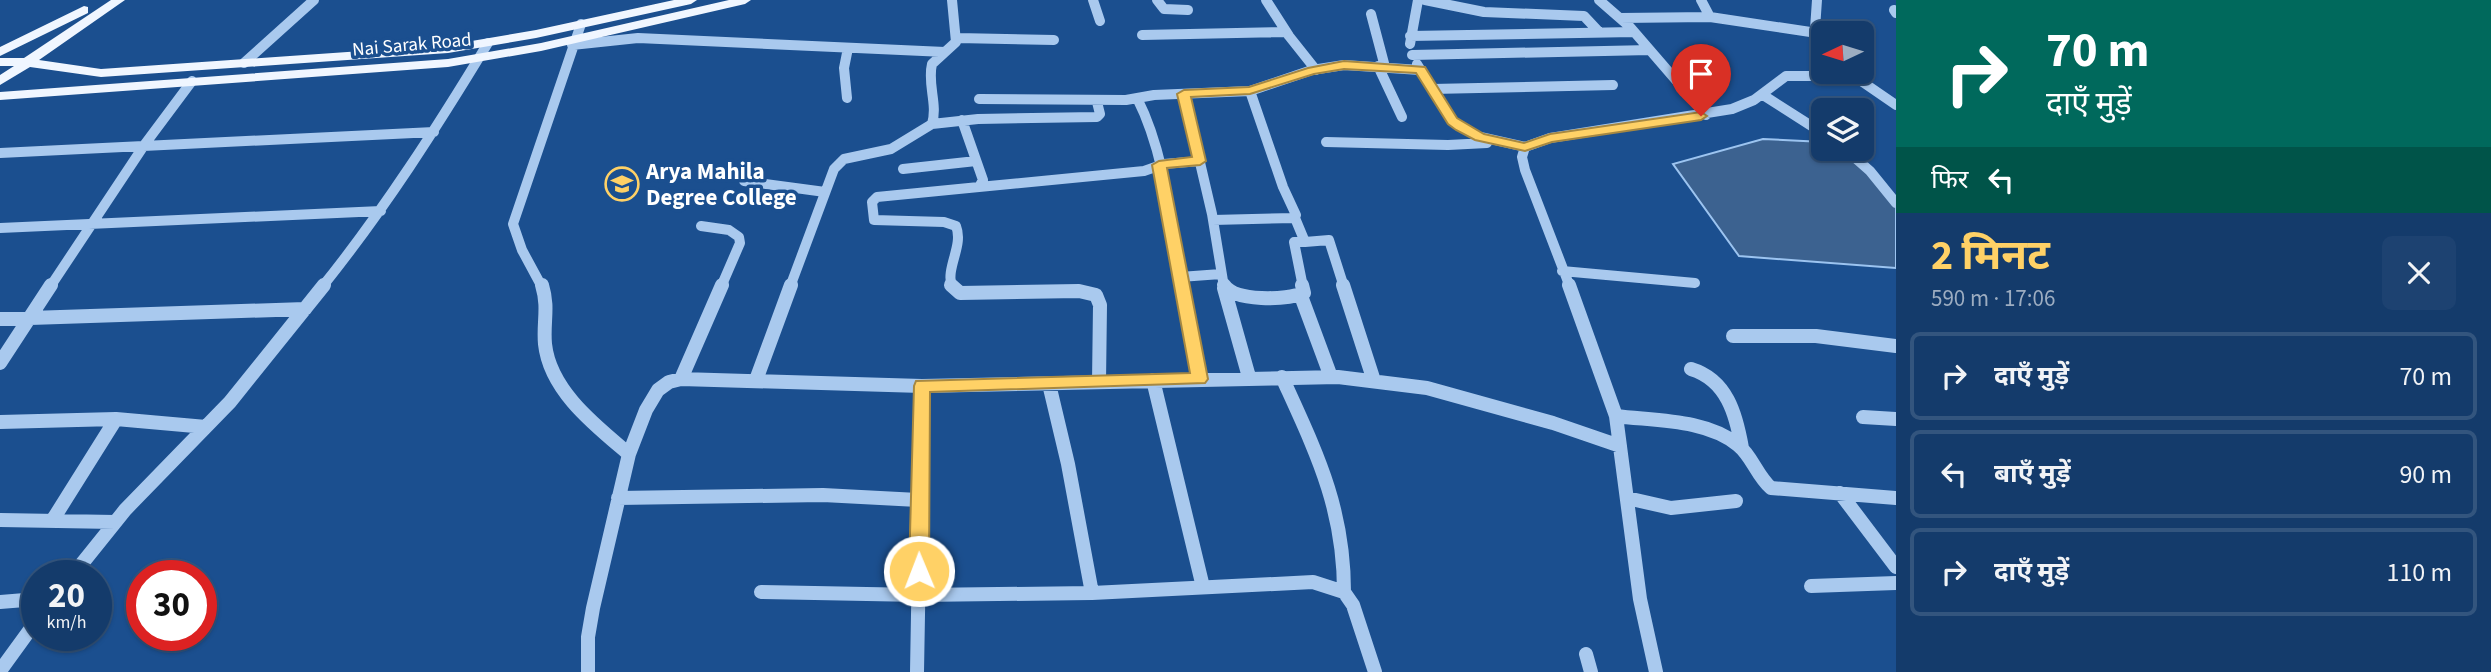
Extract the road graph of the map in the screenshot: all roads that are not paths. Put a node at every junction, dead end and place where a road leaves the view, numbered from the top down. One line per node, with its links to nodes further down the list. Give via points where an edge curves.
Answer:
1 (119, 0): 14 (main road)
2 (314, 0): 41 (street)
3 (691, 0): 16 (main road, Nai Sarak Road)
4 (745, 0): 16 (main road, Nai Sarak Road)
5 (952, 0): 29 (street)
6 (1093, 0): 20 (street)
7 (1157, 0): 15 (street, via 1164,9)
8 (1266, 0): 23 (street)
9 (1418, 0): 28 (street)
10 (1425, 0): 24 (street, via 1484,12 1584,16)
11 (1599, 0): 19 (street)
12 (1701, 0): 18 (street)
13 (1816, 0): 21 (street)
14 (101, 6): 35 (main road); 39 (main road)
15 (1188, 10)
16 (671, 11): 22 (main road, Nai Sarak Road); 31 (main road, Nai Sarak Road)
17 (1371, 14): 42 (street)
18 (1710, 17): 19 (street); 26 (street)
19 (1620, 18): 25 (street)
20 (1100, 21)
21 (1817, 21)
22 (581, 24): 31 (street); 32 (main road, Nai Sarak Road)
23 (1286, 32): 27 (street); 43 (street)
24 (1599, 32): 25 (street); 28 (street)
25 (1634, 32): 34 (street)
26 (1811, 32)
27 (1142, 35)
28 (1409, 36): 37 (street)
29 (957, 38): 30 (street); 36 (street, via 955,46)
30 (1054, 40)
31 (573, 42): 33 (street, via 638,38); 38 (main road, Nai Sarak Road); 119 (street, via 513,224 547,301 545,345 556,380 594,424)
32 (488, 43): 38 (street); 41 (main road, Nai Sarak Road)
33 (848, 48): 36 (street); 55 (street, via 844,68)
34 (1650, 50): 37 (street); 60 (street)
35 (0, 52)
36 (945, 52): 63 (street, via 931,68 936,109)
37 (1412, 55): 44 (street)
38 (480, 58): 47 (main road, Nai Sarak Road); 65 (street)
39 (32, 61): 40 (main road, Nai Sarak Road); 41 (main road, Nai Sarak Road, via 102,74); 46 (main road)
40 (0, 62)
41 (244, 63)
42 (1382, 66): 43 (street); 44 (street); 61 (street)
43 (1316, 70): 51 (street)
44 (1420, 70): 50 (street)
45 (1811, 75): 53 (street, via 1786,76)
46 (0, 81)
47 (192, 81): 54 (main road, Nai Sarak Road); 68 (street)
48 (1865, 84): 59 (street)
49 (1613, 85): 50 (street)
50 (1432, 89): 67 (street, via 1460,128)
51 (1250, 90): 52 (street); 81 (street, via 1295,210)
52 (1184, 94): 56 (street); 72 (street)
53 (1763, 94): 60 (street); 64 (street)
54 (0, 96)
55 (847, 98)
56 (1137, 98): 58 (street); 74 (street, via 1149,122)
57 (979, 99): 58 (street)
58 (1097, 102): 62 (street, via 1097,117)
59 (1896, 105)
60 (1706, 115): 69 (street, via 1550,138)
61 (1402, 117)
62 (962, 120): 63 (street); 71 (street)
63 (932, 124): 78 (street, via 891,149 838,163)
64 (1811, 125)
65 (434, 132): 68 (street); 80 (street)
66 (1326, 142): 67 (street)
67 (1501, 142): 69 (street)
68 (145, 144): 70 (street); 83 (street)
69 (1525, 147): 87 (street, via 1525,170)
70 (0, 153)
71 (976, 161): 75 (street); 77 (street, via 983,180)
72 (1200, 161): 74 (street); 82 (street)
73 (1859, 161): 79 (street)
74 (1159, 165): 77 (street, via 1144,171); 89 (street)
75 (903, 169)
76 (744, 181): 78 (street)
77 (979, 187): 108 (street, via 877,197 872,202 873,217 883,222 956,226 960,236 950,279 960,293 1079,291 1096,295 1100,305)
78 (825, 192): 105 (street)
79 (1896, 204)
80 (381, 211): 83 (street); 93 (street)
81 (1294, 218): 82 (street); 86 (street)
82 (1213, 220): 88 (street)
83 (91, 223): 85 (street); 94 (street)
84 (701, 226): 103 (street, via 735,233 740,243)
85 (0, 228)
86 (1305, 242): 92 (street, via 1294,242 1304,287); 107 (street, via 1329,240)
87 (1562, 271): 90 (street); 111 (street)
88 (1221, 274): 89 (street); 91 (street)
89 (1180, 277): 104 (street)
90 (1695, 283)
91 (1224, 288): 92 (street, via 1250,296); 100 (street)
92 (1301, 296): 102 (street)
93 (305, 309): 94 (street); 116 (street)
94 (29, 317): 95 (street); 98 (street)
95 (0, 319)
96 (1732, 336): 97 (street, via 1816,336)
97 (1896, 346)
98 (0, 363)
99 (1691, 369): 118 (street, via 1715,380 1733,411)
100 (1249, 377): 101 (street); 104 (street)
101 (1282, 377): 102 (street); 135 (street, via 1339,513)
102 (1331, 377): 107 (street)
103 (681, 379): 105 (street); 119 (street, via 658,390)
104 (1199, 379): 106 (street)
105 (756, 380): 110 (street)
106 (1153, 380): 108 (street); 133 (street)
107 (1374, 381): 117 (street, via 1427,388 1501,407)
108 (1099, 382): 109 (street)
109 (1049, 384): 110 (street); 136 (street)
110 (922, 386): 124 (street)
111 (1616, 416): 117 (street); 118 (street, via 1709,430)
112 (1863, 417): 114 (street)
113 (116, 419): 115 (street); 116 (street); 127 (street)
114 (1896, 419)
115 (0, 422)
116 (206, 427): 128 (street)
117 (1620, 446): 122 (street)
118 (1742, 448): 120 (street, via 1771,488)
119 (629, 454): 121 (street)
120 (1840, 493): 123 (street); 130 (street)
121 (618, 498): 124 (street, via 823,495); 142 (street, via 593,608)
122 (1627, 498): 125 (street, via 1671,508); 147 (street, via 1640,599)
123 (1896, 498)
124 (918, 500): 137 (street)
125 (1736, 501)
126 (0, 520): 127 (street)
127 (52, 522): 128 (street)
128 (115, 522): 129 (street)
129 (85, 560)
130 (1896, 567)
131 (1896, 583): 132 (street)
132 (1811, 586)
133 (1203, 587): 135 (street, via 1314,582); 136 (street)
134 (761, 592): 137 (street)
135 (1344, 592): 145 (street, via 1353,605)
136 (1093, 593): 137 (street)
137 (919, 595): 144 (street)
138 (21, 600): 139 (street)
139 (0, 602)
140 (21, 642): 143 (street)
141 (1586, 654): 146 (street)
142 (586, 670)
143 (0, 671)
144 (917, 672)
145 (1375, 672)
146 (1591, 672)
147 (1656, 672)

